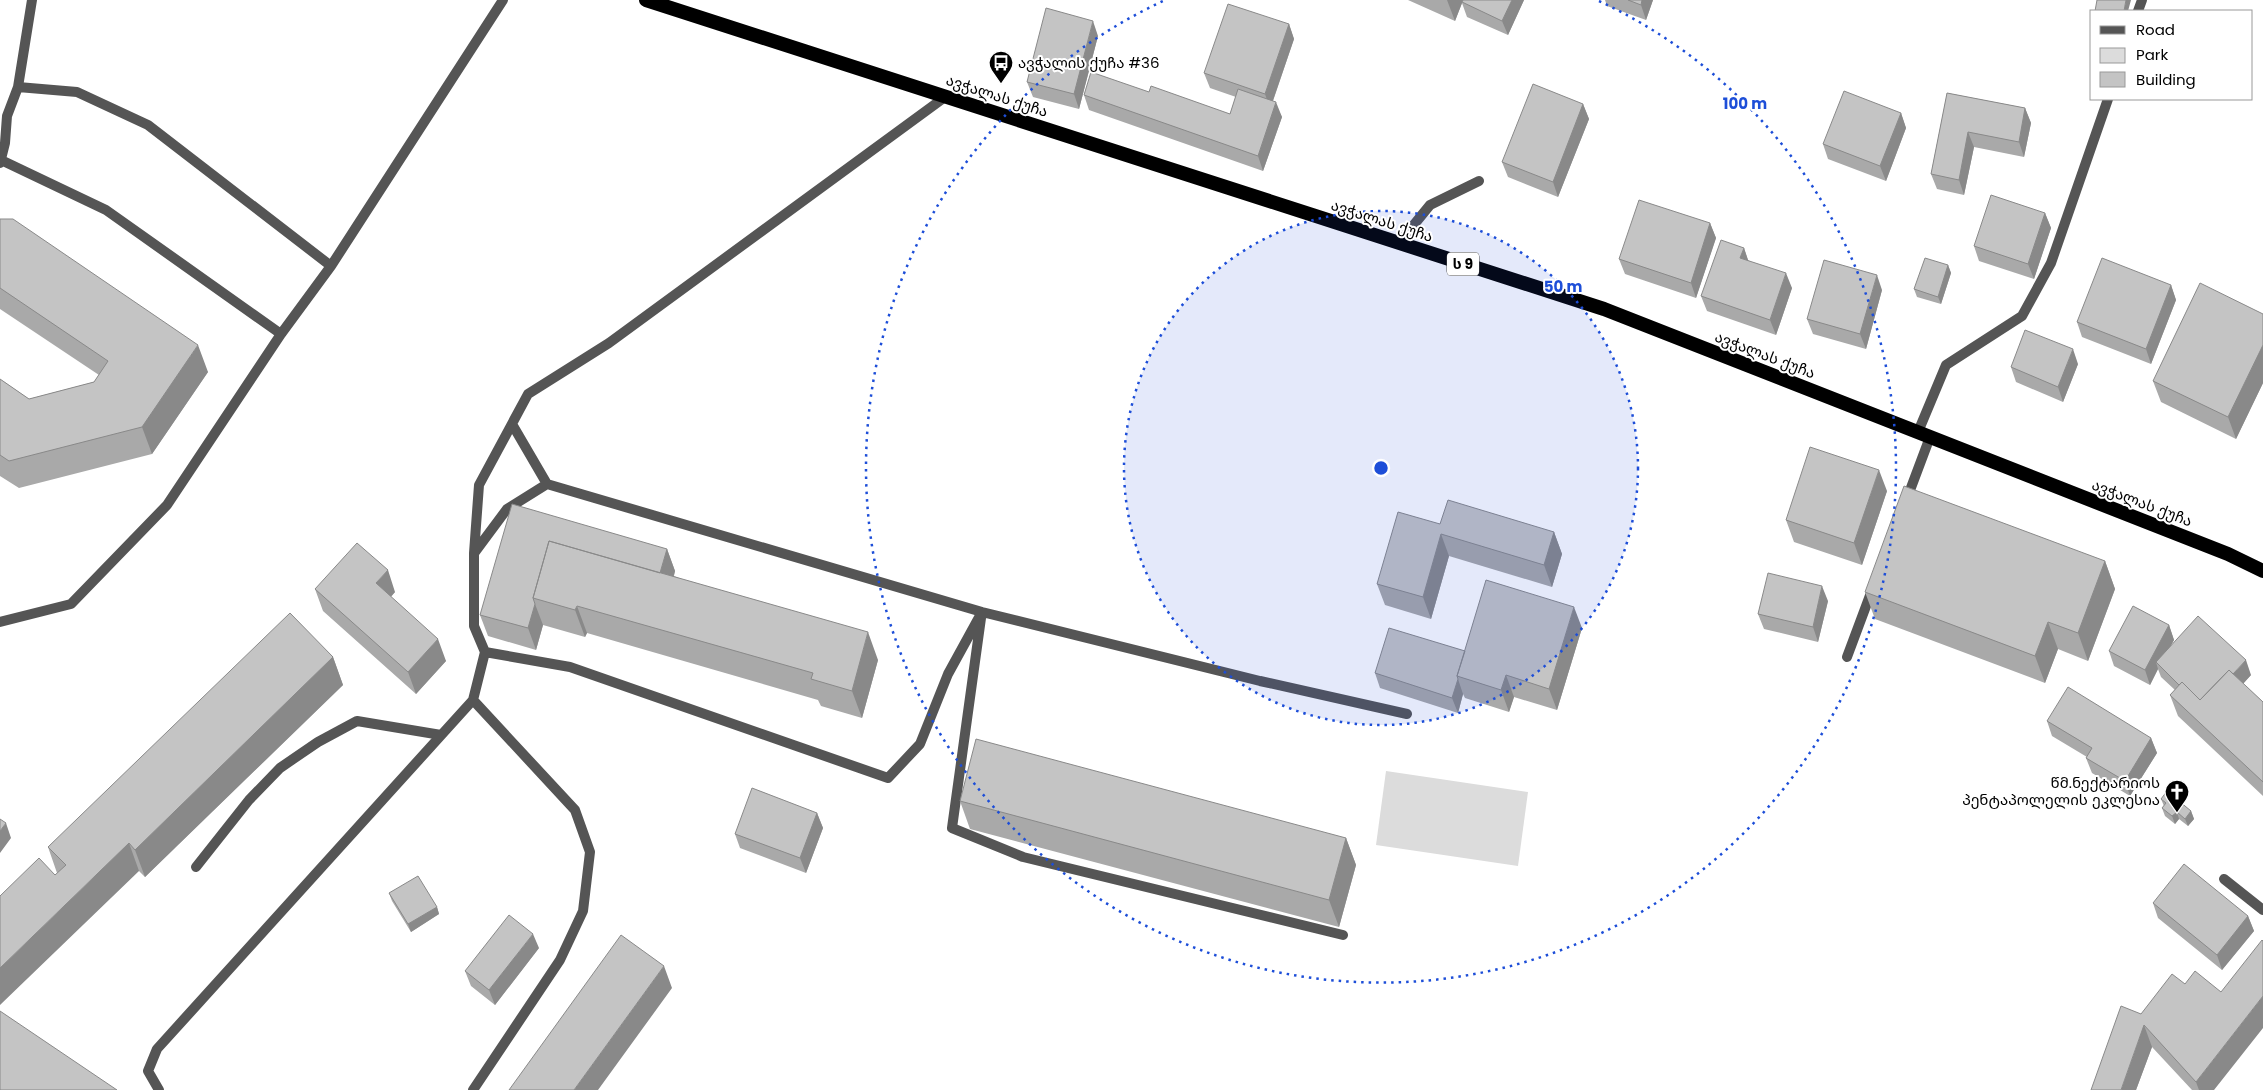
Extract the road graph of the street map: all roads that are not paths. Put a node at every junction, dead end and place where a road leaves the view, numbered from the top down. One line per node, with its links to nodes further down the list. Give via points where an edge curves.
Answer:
1 (32, 0): 4 (street)
2 (503, 0): 10 (street)
3 (646, 0): 5 (highway, ავჭალას ქუჩა / ს 9)
4 (18, 87): 7 (street, via 7,116); 10 (street, via 77,92 148,125)
5 (945, 96): 9 (highway, ავჭალას ქუჩა / ს 9); 12 (street, via 609,343 528,394)
6 (2108, 100): 13 (street, via 2051,263 2022,316 1946,364)
7 (0, 161): 11 (street, via 106,210)
8 (1478, 181): 9 (street, via 1430,205)
9 (1399, 243): 13 (highway, ავჭალას ქუჩა / ს 9, via 1604,309)
10 (332, 266): 11 (street)
11 (281, 334): 20 (street, via 167,505 71,604)
12 (512, 424): 14 (street); 16 (street, via 479,485)
13 (1924, 434): 15 (street); 17 (highway, ავჭალას ქუჩა / ს 9, via 2228,554)
14 (547, 484): 16 (street, via 507,509); 19 (street)
15 (1902, 510)
16 (474, 554): 21 (street, via 474,626)
17 (2263, 571)
18 (1875, 584): 22 (street)
19 (982, 612): 21 (street, via 948,674 920,744 888,778 570,667); 24 (street, via 1260,682); 29 (street, via 952,828 1023,857)
20 (0, 622)
21 (485, 652): 23 (street)
22 (1847, 657)
23 (473, 700): 25 (street); 31 (street, via 575,810 590,852 583,911 560,960)
24 (1407, 714)
25 (441, 735): 26 (street, via 357,721 280,768 249,800); 30 (street, via 157,1049 148,1071)
26 (196, 868)
27 (2224, 879): 28 (street)
28 (2263, 910)
29 (1343, 935)
30 (159, 1090)
31 (473, 1090)

